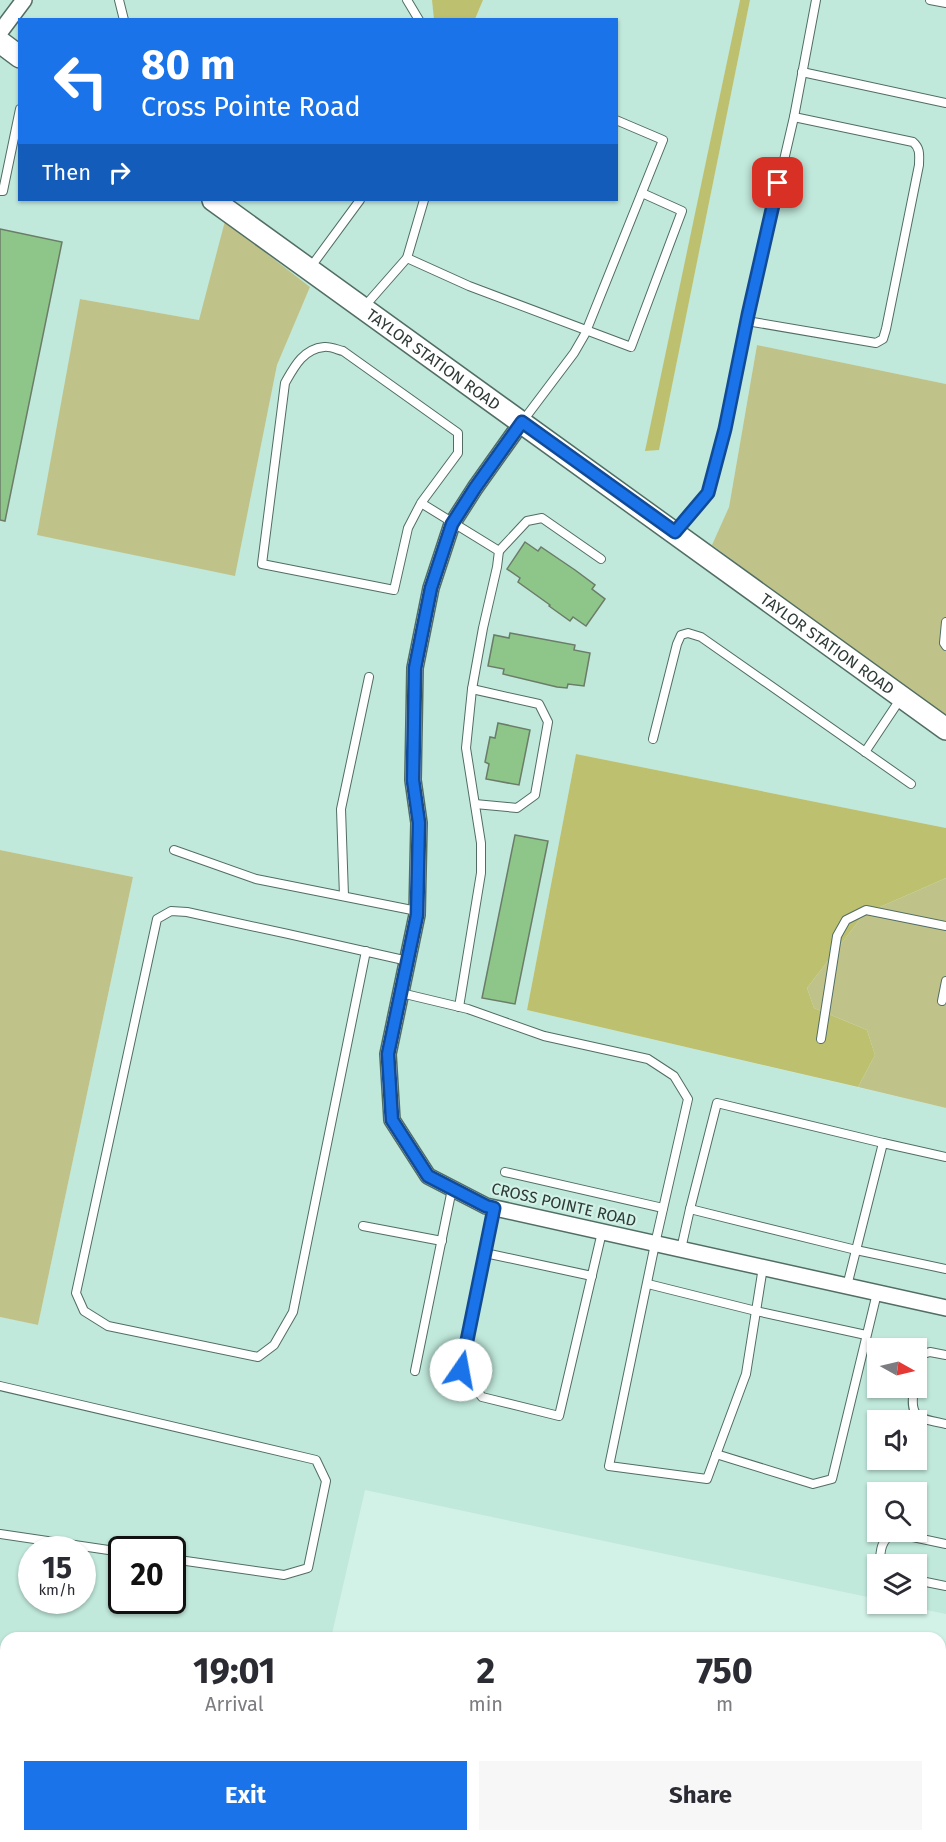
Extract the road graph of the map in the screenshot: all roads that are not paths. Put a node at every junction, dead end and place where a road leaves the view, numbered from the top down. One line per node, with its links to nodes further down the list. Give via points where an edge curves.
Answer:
1 (24, 0): 9 (street)
2 (119, 0): 7 (lane)
3 (407, 0): 8 (lane)
4 (816, 0): 12 (lane)
5 (930, 0): 6 (lane)
6 (946, 3)
7 (124, 18)
8 (418, 18)
9 (0, 32)
10 (0, 42): 11 (main road)
11 (18, 56)
12 (802, 72): 13 (lane); 14 (lane)
13 (946, 103)
14 (794, 117): 25 (lane); 25 (lane, via 913,142 918,147 919,165 886,329 883,339 876,343)
15 (18, 119): 17 (lane, via 3,191)
16 (618, 121): 18 (lane, via 663,140)
17 (0, 190)
18 (642, 193): 26 (lane); 26 (lane, via 682,211 631,347)
19 (214, 201): 23 (main road, TAYLOR STATION ROAD)
20 (359, 201): 23 (lane)
21 (424, 201): 22 (lane)
22 (407, 258): 24 (lane); 26 (lane)
23 (309, 269): 24 (main road, TAYLOR STATION ROAD)
24 (363, 308): 27 (main road, TAYLOR STATION ROAD)
25 (747, 321): 30 (lane, via 708,493)
26 (586, 332): 27 (lane)
27 (522, 422): 29 (street, CROSS POINTE ROAD); 30 (main road, TAYLOR STATION ROAD)
28 (421, 503): 28 (lane, via 458,453 458,433 343,351 325,346 307,352 296,362 285,383 262,564 394,590 408,528); 29 (lane)
29 (452, 524): 31 (lane); 45 (street, CROSS POINTE ROAD, via 431,588 415,668)
30 (675, 532): 37 (main road, TAYLOR STATION ROAD)
31 (499, 551): 32 (lane, via 527,521 542,518); 36 (lane)
32 (601, 559)
33 (946, 622): 34 (lane)
34 (946, 646)
35 (369, 676): 44 (lane, via 341,809)
36 (472, 689): 42 (lane, via 466,748); 42 (lane, via 539,704 548,722 535,795 517,808)
37 (902, 697): 38 (main road, TAYLOR STATION ROAD); 40 (lane)
38 (946, 729)
39 (653, 739): 40 (lane, via 677,644 681,635 688,633 701,637)
40 (865, 752): 41 (lane)
41 (911, 784)
42 (475, 804): 52 (lane, via 481,873)
43 (174, 849): 44 (lane, via 256,879)
44 (344, 896): 45 (lane)
45 (417, 911): 48 (street, CROSS POINTE ROAD)
46 (946, 926): 53 (lane, via 866,910 846,920 837,936)
47 (366, 951): 47 (lane, via 187,912 171,911 157,919 76,1293 84,1311 108,1326 258,1357 274,1346 293,1312); 48 (lane)
48 (408, 961): 50 (street, CROSS POINTE ROAD)
49 (946, 981): 51 (lane)
50 (401, 993): 52 (lane); 57 (street, CROSS POINTE ROAD, via 388,1054 392,1120 428,1176)
51 (942, 1001)
52 (459, 1007): 59 (lane, via 544,1036 648,1059 674,1076 688,1098)
53 (821, 1039)
54 (883, 1143): 55 (lane); 60 (lane, via 717,1103); 66 (lane)
55 (946, 1157)
56 (506, 1172): 59 (lane)
57 (452, 1189): 58 (street, CROSS POINTE ROAD); 63 (lane)
58 (494, 1208): 62 (street, CROSS POINTE ROAD); 67 (lane)
59 (663, 1208): 64 (lane)
60 (690, 1209): 65 (lane); 66 (lane)
61 (363, 1226): 63 (lane)
62 (602, 1232): 64 (street, CROSS POINTE ROAD); 70 (lane)
63 (442, 1241): 79 (lane)
64 (655, 1244): 65 (street, CROSS POINTE ROAD); 71 (lane)
65 (681, 1249): 68 (street, CROSS POINTE ROAD)
66 (856, 1250): 69 (lane); 72 (lane)
67 (485, 1253): 70 (lane); 70 (lane, via 461,1370 482,1397 559,1416)
68 (763, 1267): 72 (street, CROSS POINTE ROAD); 75 (lane)
69 (946, 1269)
70 (592, 1276)
71 (648, 1284): 75 (lane); 83 (lane, via 609,1466 707,1479)
72 (847, 1286): 73 (street, CROSS POINTE ROAD)
73 (877, 1293): 74 (street, CROSS POINTE ROAD); 76 (lane)
74 (946, 1308)
75 (756, 1311): 76 (lane); 83 (lane, via 746,1374)
76 (866, 1335): 83 (lane, via 832,1479 813,1484)
77 (927, 1353): 78 (lane)
78 (946, 1354)
79 (415, 1371)
80 (0, 1386): 88 (lane, via 315,1460 326,1481 308,1568 284,1575)
81 (913, 1398): 82 (lane, via 912,1409 922,1419)
82 (946, 1424)
83 (717, 1454)
84 (0, 1534): 86 (lane)
85 (946, 1544): 87 (lane, via 894,1533 886,1536)
86 (108, 1550)
87 (881, 1554)
88 (186, 1561)
89 (927, 1582): 90 (lane)
90 (946, 1586)

